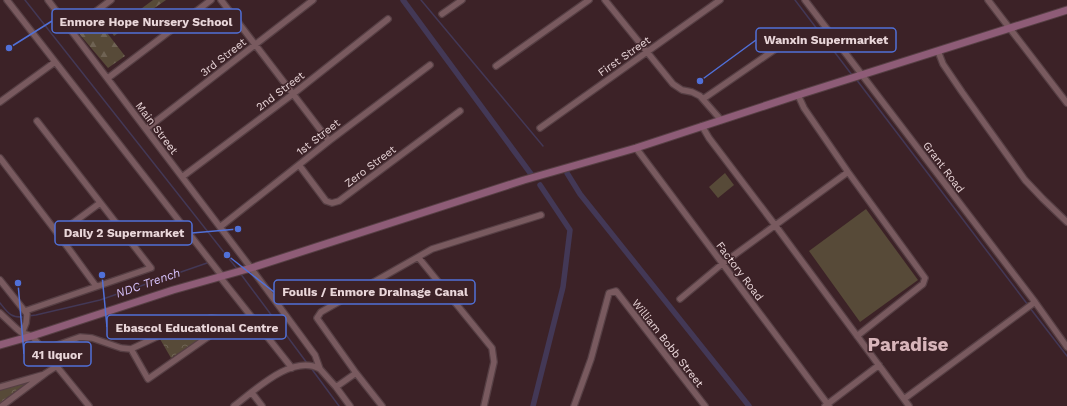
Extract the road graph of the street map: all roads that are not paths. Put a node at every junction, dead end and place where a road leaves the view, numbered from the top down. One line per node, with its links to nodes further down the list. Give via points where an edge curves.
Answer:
1 (7, 0): 22 (street)
2 (48, 0): 17 (street, Main Street)
3 (111, 0): 17 (street)
4 (211, 0): 26 (street)
5 (221, 0): 18 (street)
6 (313, 0): 18 (street, 3rd Street)
7 (462, 0): 14 (street)
8 (589, 0): 24 (street)
9 (605, 0): 21 (street)
10 (720, 0): 21 (street, First Street)
11 (804, 0): 25 (street, Grant Road)
12 (988, 0): 16 (street)
13 (1067, 10): 16 (main road)
14 (442, 14)
15 (388, 19): 27 (street, 2nd Street)
16 (1010, 28): 20 (main road); 31 (street)
17 (71, 30): 26 (street, Main Street)
18 (255, 45): 27 (street); 37 (street, 3rd Street)
19 (780, 46): 29 (street)
20 (938, 51): 25 (main road); 46 (street, via 943,64 1025,180)
21 (646, 52): 29 (street, via 673,84 700,96); 35 (street, First Street)
22 (55, 62): 30 (street); 53 (street)
23 (430, 65): 38 (street, 1st Street)
24 (496, 66)
25 (862, 75): 28 (main road); 57 (street, Grant Road)
26 (108, 78): 37 (street, Main Street)
27 (293, 94): 38 (street); 43 (street, 2nd Street)
28 (799, 97): 33 (main road); 42 (street)
29 (703, 100): 33 (street)
30 (0, 102)
31 (1067, 103)
32 (460, 111): 41 (street, Zero Street, via 332,204 326,201)
33 (721, 120): 36 (main road)
34 (37, 121): 44 (street)
35 (540, 128)
36 (705, 128): 39 (main road); 47 (street, via 709,138)
37 (146, 129): 43 (street, Main Street)
38 (329, 141): 41 (street, 1st Street)
39 (636, 148): 51 (street, Factory Road); 52 (main road, via 533,177)
40 (0, 158): 49 (street)
41 (299, 165): 48 (street, 1st Street)
42 (848, 172): 47 (street); 62 (street, via 925,278 923,284)
43 (182, 177): 48 (street, Main Street)
44 (100, 203): 49 (street); 55 (street, via 151,268)
45 (541, 215): 50 (street, via 432,250)
46 (1067, 222)
47 (776, 226): 51 (street); 62 (street)
48 (220, 227): 52 (street, Main Street)
49 (58, 234): 55 (street)
50 (418, 257): 73 (street, via 320,312 317,318); 85 (street, via 492,348 494,362)
51 (722, 264): 56 (street); 79 (street, Factory Road)
52 (251, 268): 53 (main road); 71 (street, Main Street, via 315,355)
53 (221, 277): 61 (main road); 70 (street)
54 (0, 280): 58 (street)
55 (96, 286): 58 (street)
56 (680, 299)
57 (1034, 302): 63 (street, Grant Road); 77 (street)
58 (26, 312): 60 (street)
59 (0, 313): 60 (street)
60 (22, 333): 61 (street)
61 (32, 336): 64 (main road); 67 (street)
62 (857, 336): 68 (street)
63 (1065, 339): 65 (street, Grant Road)
64 (0, 345)
65 (1067, 347)
66 (131, 349): 66 (street, via 148,379 218,330 220,325 218,319 211,318 163,334); 67 (street, via 80,337)
67 (43, 350): 69 (street)
68 (879, 365): 77 (street); 79 (street)
69 (57, 366): 72 (street); 78 (street)
70 (292, 368): 71 (street, via 301,365); 76 (street, via 280,372)
71 (318, 368): 75 (street, Main Street)
72 (46, 373): 74 (street); 80 (street)
73 (356, 373): 75 (street); 84 (street)
74 (0, 387)
75 (336, 387): 83 (street, Main Street)
76 (252, 392): 81 (street); 82 (street)
77 (904, 399): 88 (street)
78 (87, 405)
79 (827, 405)
80 (2, 406)
81 (234, 406)
82 (262, 406)
83 (350, 406)
84 (382, 406)
85 (484, 406)
86 (574, 406): 87 (street, William Bobb Street, via 591,359 609,293 616,291)
87 (705, 406)
88 (909, 406)

